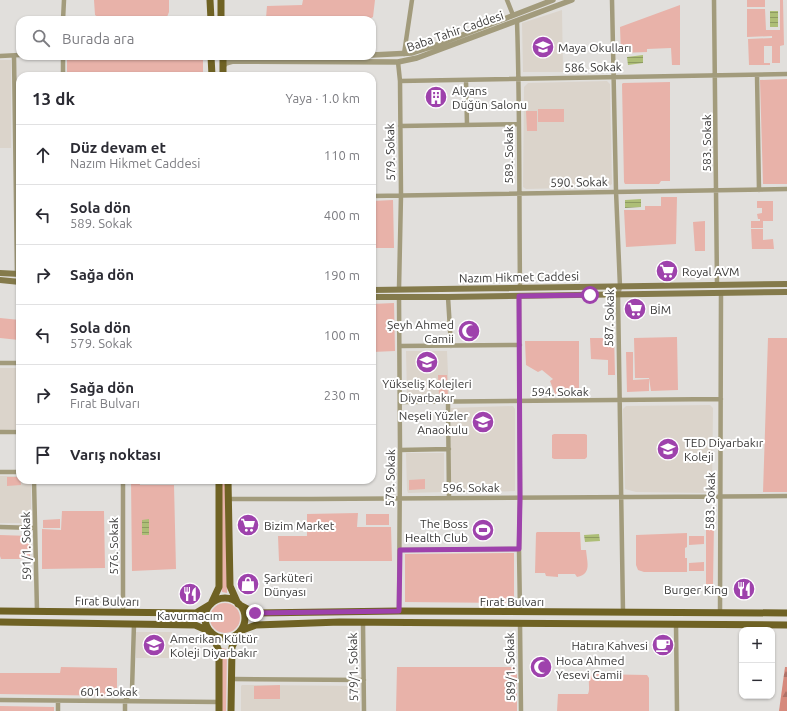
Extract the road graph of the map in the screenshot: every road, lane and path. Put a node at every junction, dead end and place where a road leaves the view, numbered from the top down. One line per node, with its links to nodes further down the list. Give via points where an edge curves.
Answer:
1 (64, 0): 11 (street)
2 (210, 0): 12 (main road)
3 (221, 0): 13 (main road)
4 (412, 0): 15 (street)
5 (507, 0): 10 (street)
6 (553, 0): 10 (street, Baba Tahir Caddesi)
7 (572, 0): 14 (street, Baba Tahir Caddesi)
8 (612, 0): 30 (street, 587. Sokak)
9 (714, 0): 28 (street, 583. Sokak)
10 (513, 15): 15 (street, Baba Tahir Caddesi, via 434,46)
11 (63, 16)
12 (210, 16)
13 (222, 16)
14 (517, 21): 22 (street, Baba Tahir Caddesi, via 440,51); 31 (street, 589. Sokak)
15 (404, 54): 16 (street, Baba Tahir Caddesi)
16 (376, 55)
17 (0, 56): 18 (street)
18 (14, 56): 34 (street)
19 (63, 60): 24 (street)
20 (211, 60): 25 (main road)
21 (223, 60): 23 (main road)
22 (398, 62): 23 (street, Baba Tahir Caddesi, via 233,60); 33 (street, 579. Sokak)
23 (223, 66): 26 (main road)
24 (63, 72)
25 (212, 72)
26 (223, 72)
27 (787, 74): 29 (street, 586. Sokak)
28 (716, 75): 29 (street, 586. Sokak); 30 (street, 586. Sokak); 39 (street, 583. Sokak)
29 (757, 75): 40 (street)
30 (614, 77): 31 (street, 586. Sokak); 41 (street, 587. Sokak)
31 (519, 78): 32 (street, 586. Sokak); 35 (street, 589. Sokak)
32 (466, 80): 33 (street, 586. Sokak); 36 (street)
33 (400, 81): 37 (street, 579. Sokak)
34 (16, 104)
35 (518, 124): 36 (street); 42 (street, 589. Sokak)
36 (467, 125): 37 (street)
37 (400, 126): 43 (street, 579. Sokak)
38 (787, 189): 40 (street, 590. Sokak)
39 (716, 190): 40 (street, 590. Sokak); 41 (street, 590. Sokak); 50 (street, 583. Sokak)
40 (759, 190)
41 (616, 191): 42 (street, 590. Sokak); 51 (street, 587. Sokak)
42 (518, 193): 43 (street, 590. Sokak); 52 (street, 589. Sokak)
43 (401, 195): 44 (street, 590. Sokak); 53 (street, 579. Sokak)
44 (376, 196)
45 (0, 273): 46 (main road)
46 (16, 274)
47 (0, 280): 48 (main road)
48 (16, 282)
49 (787, 284): 50 (main road, Nazım Hikmet Caddesi)
50 (717, 285): 51 (main road, Nazım Hikmet Caddesi)
51 (620, 287): 52 (main road, Nazım Hikmet Caddesi); 57 (street, 587. Sokak)
52 (520, 288): 53 (main road, Nazım Hikmet Caddesi)
53 (399, 289): 54 (main road, Nazım Hikmet Caddesi)
54 (376, 290)
55 (787, 292): 56 (main road, Nazım Hikmet Caddesi)
56 (721, 293): 57 (main road, Nazım Hikmet Caddesi); 67 (street, 583. Sokak)
57 (618, 295): 58 (main road, Nazım Hikmet Caddesi); 68 (street, 587. Sokak)
58 (519, 296): 61 (main road, Nazım Hikmet Caddesi); 62 (street)
59 (376, 297): 60 (main road, Nazım Hikmet Caddesi)
60 (399, 297): 61 (main road, Nazım Hikmet Caddesi); 63 (street, 579. Sokak)
61 (448, 297): 64 (street)
62 (520, 345): 64 (street); 69 (street)
63 (400, 346): 64 (street); 70 (street, 579. Sokak)
64 (450, 346)
65 (0, 363): 66 (street)
66 (16, 363)
67 (721, 399): 68 (street, 594. Sokak); 82 (street, 583. Sokak)
68 (619, 400): 69 (street, 594. Sokak); 85 (street, 587. Sokak)
69 (519, 401): 71 (street, 594. Sokak); 88 (street)
70 (400, 402): 71 (street, 594. Sokak); 75 (street, 579. Sokak)
71 (448, 402): 74 (street)
72 (0, 432): 73 (street)
73 (16, 432)
74 (449, 449): 75 (street); 84 (street)
75 (400, 450): 87 (street, 579. Sokak)
76 (0, 472): 77 (street)
77 (16, 472)
78 (34, 484): 90 (street, 591/1. Sokak)
79 (123, 484): 98 (street, 576. Sokak)
80 (219, 484): 93 (main road, via 219,587)
81 (228, 484): 86 (main road)
82 (719, 496): 83 (street, 596. Sokak); 85 (street, 596. Sokak); 101 (street, 583. Sokak)
83 (787, 496)
84 (449, 497): 87 (street, 596. Sokak); 88 (street, 596. Sokak)
85 (620, 497): 88 (street, 596. Sokak); 100 (street, 587. Sokak)
86 (228, 498): 87 (street, 596. Sokak); 94 (main road, via 230,586)
87 (399, 498): 92 (street, 579. Sokak)
88 (520, 498): 91 (street)
89 (0, 527): 90 (street)
90 (35, 528): 96 (street, 591/1. Sokak)
91 (519, 549): 92 (street); 99 (street)
92 (400, 550): 97 (street, 579. Sokak)
93 (211, 604): 94 (main road, via 227,599); 98 (main road, Fırat Bulvarı, via 196,613); 110 (main road, via 205,622)
94 (238, 604): 97 (main road, Fırat Bulvarı, via 255,613); 109 (main road, via 244,614)
95 (0, 611): 96 (main road, Fırat Bulvarı)
96 (37, 611): 98 (main road, Fırat Bulvarı)
97 (399, 611): 99 (main road, Fırat Bulvarı)
98 (123, 612)
99 (520, 612): 100 (main road, Fırat Bulvarı)
100 (623, 612): 101 (main road, Fırat Bulvarı)
101 (720, 613): 102 (main road, Fırat Bulvarı)
102 (787, 614)
103 (0, 622): 106 (main road, Fırat Bulvarı)
104 (363, 622): 105 (main road, Fırat Bulvarı); 109 (main road, Fırat Bulvarı, via 256,625); 112 (street, 579/1. Sokak)
105 (520, 623): 107 (main road, Fırat Bulvarı); 122 (street, 589/1. Sokak)
106 (134, 624): 110 (main road, Fırat Bulvarı, via 195,625); 115 (street, via 132,690)
107 (676, 624): 108 (main road, Fırat Bulvarı); 123 (street)
108 (787, 625)
109 (240, 631): 110 (main road, via 229,638 216,636); 111 (main road, via 232,647)
110 (211, 632): 116 (main road, via 219,651)
111 (231, 679): 112 (street); 120 (main road)
112 (364, 680): 121 (street, 579/1. Sokak)
113 (0, 700): 114 (street, 601. Sokak)
114 (58, 701): 115 (street, 601. Sokak); 117 (street)
115 (125, 702): 116 (street, 601. Sokak); 118 (street)
116 (219, 702): 119 (main road)
117 (58, 711)
118 (125, 711)
119 (219, 711)
120 (231, 711)
121 (364, 711)
122 (521, 711)
123 (677, 711)

